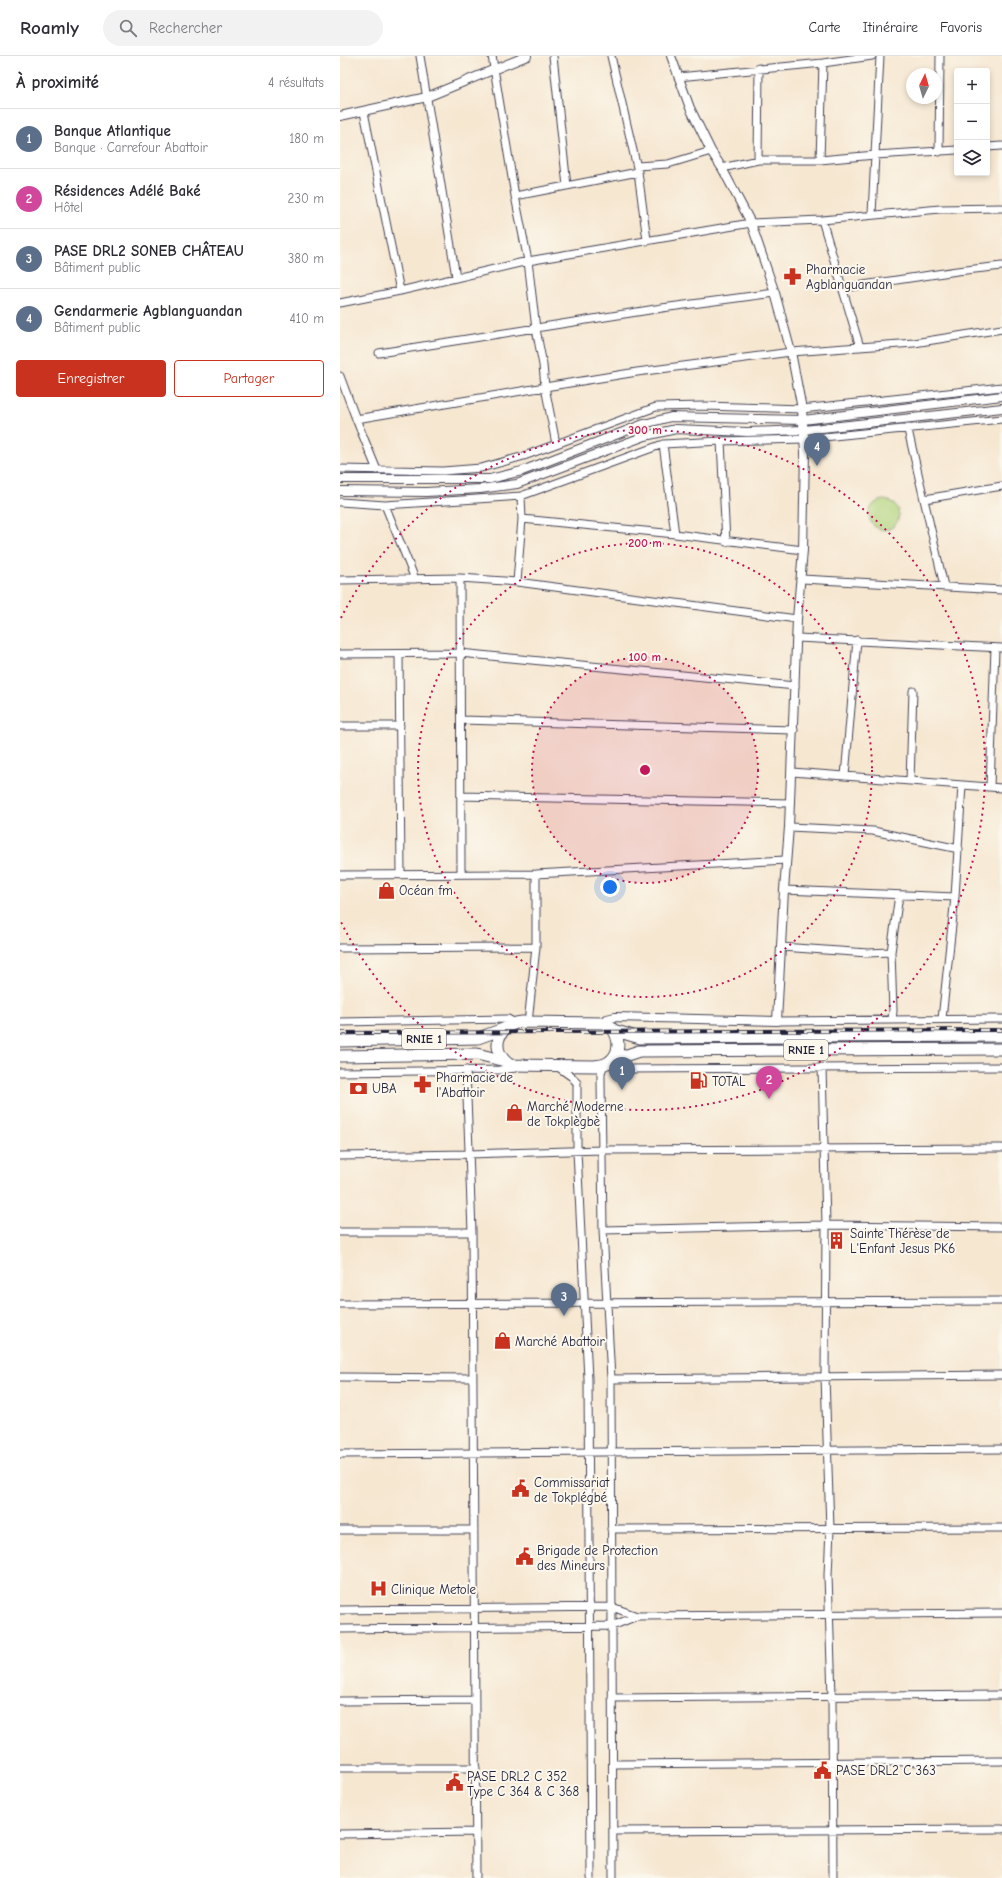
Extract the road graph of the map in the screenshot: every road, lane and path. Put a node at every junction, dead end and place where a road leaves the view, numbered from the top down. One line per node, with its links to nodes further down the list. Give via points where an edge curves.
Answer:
1 (420, 56): 14 (street)
2 (492, 56): 12 (street)
3 (527, 56): 12 (street)
4 (553, 56): 27 (street)
5 (611, 56): 26 (street)
6 (671, 56): 13 (street)
7 (872, 56): 10 (street)
8 (880, 56): 22 (street)
9 (940, 56): 21 (street)
10 (823, 63): 11 (street); 24 (street)
11 (759, 68): 13 (street); 23 (street)
12 (493, 70): 14 (street); 28 (street)
13 (678, 77): 20 (street)
14 (427, 97): 15 (street); 36 (street)
15 (364, 112): 16 (street); 38 (street)
16 (340, 116)
17 (1002, 146): 18 (street)
18 (990, 147)
19 (954, 150): 21 (street)
20 (711, 151): 25 (street); 26 (street, via 668,164)
21 (938, 152): 22 (street)
22 (875, 155): 24 (street); 30 (street)
23 (758, 160): 24 (street); 25 (street)
24 (820, 160)
25 (722, 168): 32 (street)
26 (638, 169): 27 (street); 33 (street)
27 (566, 186): 28 (street)
28 (515, 196): 34 (street)
29 (1002, 208): 30 (street)
30 (872, 214): 31 (street)
31 (822, 220): 32 (street); 37 (street)
32 (751, 223): 33 (street); 39 (street)
33 (647, 240): 34 (street)
34 (528, 261): 36 (street); 41 (street)
35 (1002, 266): 37 (street, via 957,270)
36 (456, 277): 38 (street)
37 (843, 288): 43 (street)
38 (400, 291): 40 (street)
39 (775, 293): 41 (street); 45 (street)
40 (340, 303)
41 (536, 329): 44 (street); 47 (street)
42 (1002, 329): 43 (street, via 914,343)
43 (860, 347): 45 (street)
44 (380, 352)
45 (791, 352): 47 (street); 51 (street)
46 (340, 376): 52 (street)
47 (545, 387): 52 (street); 59 (street)
48 (1002, 387): 51 (street)
49 (1002, 396): 54 (street)
50 (1002, 408): 55 (street)
51 (802, 409): 54 (street); 59 (street, via 656,407)
52 (356, 419): 62 (street)
53 (1002, 419): 56 (street)
54 (803, 420): 55 (street); 63 (street, via 671,417 644,424 522,470 490,479)
55 (804, 430): 57 (street); 65 (street, via 747,432 676,429 645,436 517,484 426,492)
56 (908, 430): 57 (street); 67 (street)
57 (804, 439): 58 (street); 73 (street)
58 (721, 441): 60 (street); 72 (street)
59 (556, 444): 62 (street, via 481,468 443,471)
60 (663, 444): 66 (street); 71 (street)
61 (340, 469): 62 (street)
62 (377, 470)
63 (340, 479)
64 (1002, 486): 67 (street)
65 (340, 491)
66 (521, 496): 69 (street); 70 (street)
67 (925, 499): 79 (street)
68 (340, 502): 69 (street)
69 (385, 505): 75 (street)
70 (522, 518): 71 (street); 78 (street)
71 (674, 534): 72 (street)
72 (726, 542): 73 (street)
73 (803, 550): 76 (street)
74 (460, 578): 75 (street); 78 (street); 85 (street)
75 (415, 579): 77 (street)
76 (802, 579): 79 (street); 81 (street)
77 (340, 580)
78 (517, 582): 81 (street)
79 (944, 586): 80 (street)
80 (1002, 590)
81 (797, 619): 82 (street)
82 (797, 638): 83 (street); 88 (street)
83 (857, 640): 84 (street); 95 (street)
84 (998, 648): 98 (street)
85 (460, 653): 87 (street); 88 (street); 90 (street)
86 (340, 654): 87 (street)
87 (399, 654): 92 (street)
88 (795, 686): 93 (street)
89 (913, 691): 96 (street)
90 (461, 720): 93 (street); 100 (street)
91 (340, 726): 92 (street)
92 (400, 726): 108 (street)
93 (794, 730): 94 (street)
94 (792, 772): 95 (street); 101 (street)
95 (845, 776): 96 (street)
96 (910, 781): 97 (street)
97 (962, 786): 98 (street); 103 (street)
98 (990, 787): 99 (street)
99 (1002, 788)
100 (461, 796): 101 (street); 105 (street)
101 (790, 803): 102 (street)
102 (789, 827): 103 (street, via 873,832); 104 (street)
103 (959, 849): 111 (street)
104 (786, 860): 106 (street); 109 (street)
105 (462, 874): 106 (street); 108 (street)
106 (536, 874): 112 (street)
107 (340, 875): 108 (street)
108 (401, 875)
109 (784, 890): 110 (street); 113 (street)
110 (899, 895): 111 (street); 115 (street)
111 (955, 897): 117 (street)
112 (536, 947): 114 (street); 121 (street)
113 (781, 947): 115 (street); 119 (street)
114 (340, 948)
115 (892, 952): 116 (street)
116 (892, 1019): 117 (street); 119 (street)
117 (942, 1019): 118 (street)
118 (1002, 1019)
119 (777, 1021): 122 (street, via 614,1017)
120 (340, 1022): 123 (street, via 508,1019)
121 (528, 1022): 122 (highway, RNIE 1); 123 (highway, RNIE 1)
122 (602, 1023): 124 (highway, RNIE 1)
123 (510, 1026): 126 (highway, RNIE 1, via 478,1038); 129 (highway, via 499,1037 498,1044 499,1053)
124 (614, 1030): 125 (highway, RNIE 1, via 632,1037 647,1038); 130 (highway, via 618,1046)
125 (1002, 1036)
126 (340, 1041)
127 (1002, 1049): 130 (highway, RNIE 1, via 639,1051)
128 (340, 1056): 129 (highway, RNIE 1, via 477,1054)
129 (505, 1062): 131 (highway, RNIE 1)
130 (608, 1062): 132 (highway, RNIE 1); 133 (street, via 623,1069); 138 (street, via 601,1073)
131 (522, 1066): 132 (highway, RNIE 1); 135 (street, via 514,1069)
132 (558, 1067): 140 (street, via 576,1083)
133 (822, 1067): 134 (street); 139 (street)
134 (1002, 1067)
135 (466, 1070): 136 (street); 141 (street)
136 (340, 1072)
137 (1002, 1148): 139 (street)
138 (602, 1150): 139 (street); 140 (street); 145 (street)
139 (824, 1150): 143 (street)
140 (577, 1151): 141 (street); 153 (street)
141 (469, 1154): 142 (street); 147 (street)
142 (340, 1156)
143 (826, 1225): 144 (street); 145 (street); 149 (street)
144 (1002, 1227)
145 (603, 1230): 150 (street)
146 (340, 1232): 147 (street)
147 (472, 1232): 152 (street)
148 (1002, 1300): 149 (street)
149 (825, 1302): 150 (street); 155 (street)
150 (607, 1303): 153 (street); 158 (street)
151 (340, 1304): 152 (street)
152 (473, 1304): 153 (street); 157 (street)
153 (584, 1304): 161 (street)
154 (1002, 1375): 155 (street)
155 (825, 1376): 158 (street); 160 (street)
156 (340, 1377): 157 (street)
157 (473, 1378): 163 (street)
158 (611, 1379): 162 (street)
159 (1002, 1449): 160 (street)
160 (828, 1450): 162 (street); 166 (street)
161 (588, 1452): 162 (street); 163 (street); 172 (street)
162 (611, 1452): 169 (street)
163 (474, 1453): 164 (street); 168 (street)
164 (340, 1454)
165 (1002, 1528): 166 (street)
166 (830, 1529): 169 (street); 175 (street)
167 (340, 1530): 168 (street)
168 (474, 1530): 171 (street)
169 (611, 1530): 170 (street)
170 (612, 1607): 172 (street); 176 (street); 177 (street)
171 (475, 1608): 172 (street); 173 (street); 179 (street)
172 (589, 1608): 178 (street)
173 (340, 1610)
174 (1002, 1613): 175 (street)
175 (830, 1614): 176 (street); 182 (street)
176 (638, 1616): 177 (street)
177 (612, 1626): 178 (street); 183 (street)
178 (589, 1627): 179 (street); 197 (street)
179 (475, 1628): 180 (street); 184 (street)
180 (340, 1629)
181 (1002, 1695): 182 (street)
182 (832, 1696): 183 (street); 186 (street)
183 (612, 1698): 188 (street)
184 (475, 1700): 185 (street); 190 (street)
185 (340, 1701)
186 (833, 1762): 187 (street); 188 (street); 192 (street)
187 (1002, 1762)
188 (613, 1764): 193 (street)
189 (340, 1768): 190 (street)
190 (476, 1768): 194 (street)
191 (1002, 1829): 192 (street)
192 (832, 1830): 193 (street); 199 (street)
193 (613, 1831): 198 (street)
194 (476, 1832): 195 (street); 196 (street)
195 (340, 1834)
196 (476, 1878)
197 (591, 1878)
198 (613, 1878)
199 (833, 1878)

